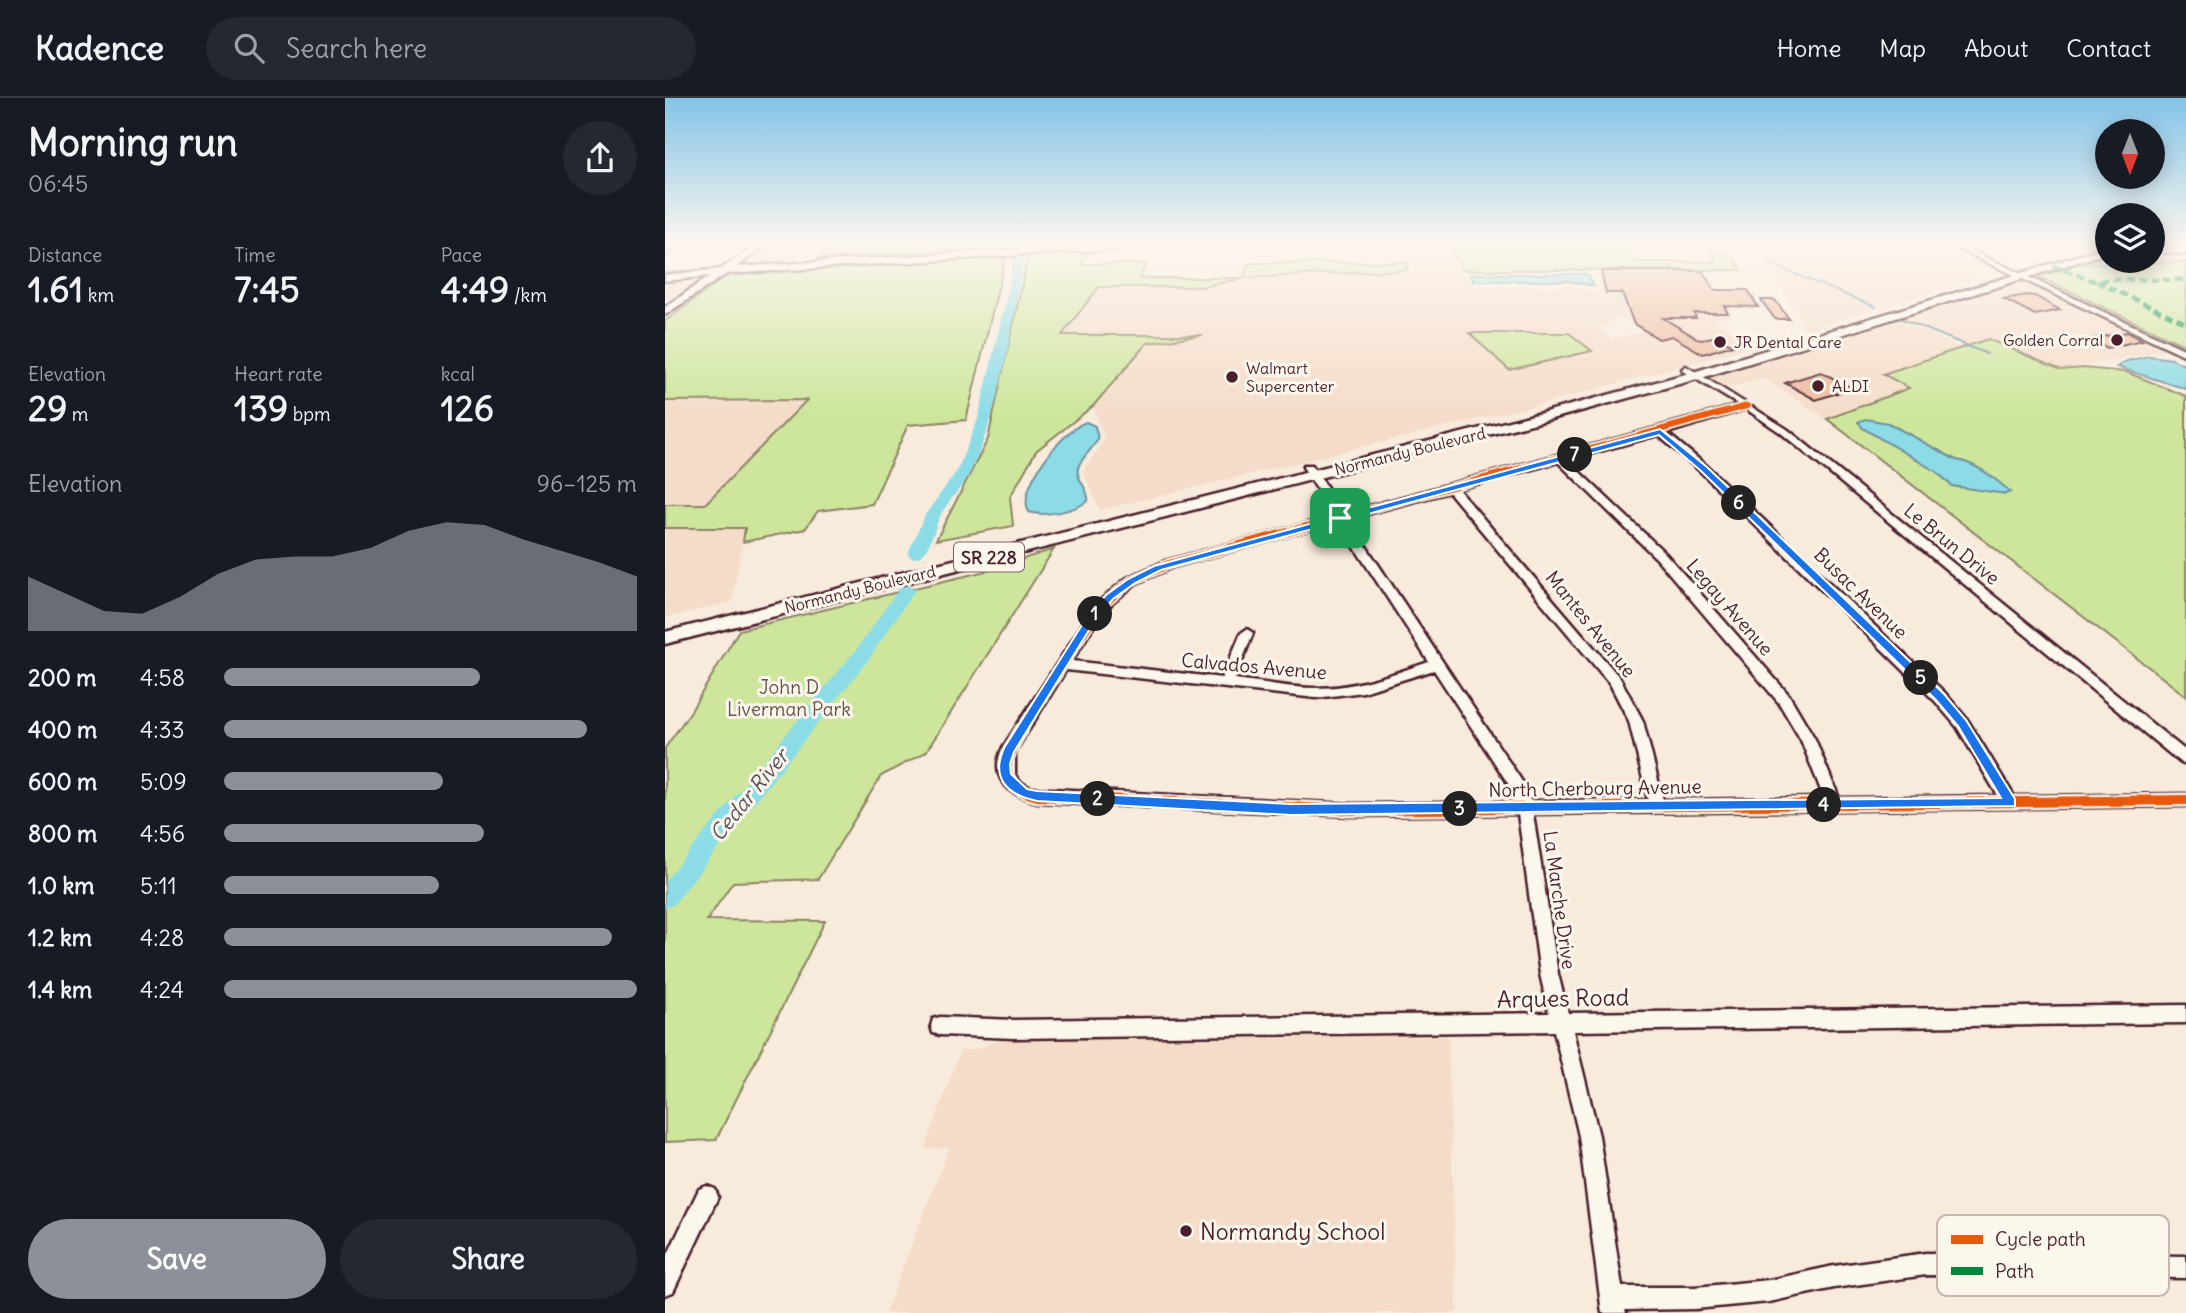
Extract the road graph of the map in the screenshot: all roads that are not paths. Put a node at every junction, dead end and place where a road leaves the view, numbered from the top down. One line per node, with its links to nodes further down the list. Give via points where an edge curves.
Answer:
1 (681, 301): 4 (main road)
2 (1929, 301): 6 (main road, Normandy Boulevard / SR 228)
3 (2075, 301): 5 (street)
4 (665, 312)
5 (2186, 353)
6 (1691, 372): 7 (street, Le Brun Drive); 10 (main road, Normandy Boulevard / SR 228)
7 (1747, 405): 8 (street); 21 (street, Le Brun Drive)
8 (1660, 432): 9 (street); 23 (street, Busac Avenue, via 1940,697 1962,723)
9 (1560, 459): 11 (street); 24 (street, Legay Avenue, via 1661,556 1784,699 1808,739)
10 (1310, 472): 12 (street, La Marche Drive); 13 (main road, Normandy Boulevard / SR 228); 14 (main road, Normandy Boulevard / SR 228)
11 (1451, 488): 12 (street); 25 (street, Mantes Avenue, via 1615,681 1636,721)
12 (1340, 518): 18 (street, La Marche Drive); 19 (street, via 1169,564 1131,581 1099,608)
13 (840, 583): 14 (main road, via 825,593); 15 (main road, Normandy Boulevard / SR 228)
14 (745, 618): 17 (main road, Normandy Boulevard / SR 228)
15 (665, 626)
16 (1247, 633): 20 (street)
17 (665, 638)
18 (1438, 664): 20 (street, Calvados Avenue, via 1337,693); 26 (street, La Marche Drive, via 1511,773)
19 (1062, 665): 20 (street, Calvados Avenue); 26 (street, North Cherbourg Avenue, via 1004,764 1005,775 1024,793 1353,810)
20 (1226, 684)
21 (2186, 759)
22 (2186, 800): 23 (street, North Cherbourg Avenue)
23 (2011, 803): 24 (street, North Cherbourg Avenue)
24 (1834, 805): 25 (street, North Cherbourg Avenue)
25 (1657, 807): 26 (street, North Cherbourg Avenue)
26 (1525, 809): 28 (street, La Marche Drive, via 1542,936)
27 (2186, 1014): 28 (street, Arques Road)
28 (1560, 1022): 29 (street, Arques Road); 33 (street, La Marche Drive, via 1589,1136)
29 (940, 1026)
30 (707, 1197): 32 (street)
31 (1937, 1264): 33 (street, via 1834,1277 1769,1291)
32 (665, 1284)
33 (1613, 1306)

